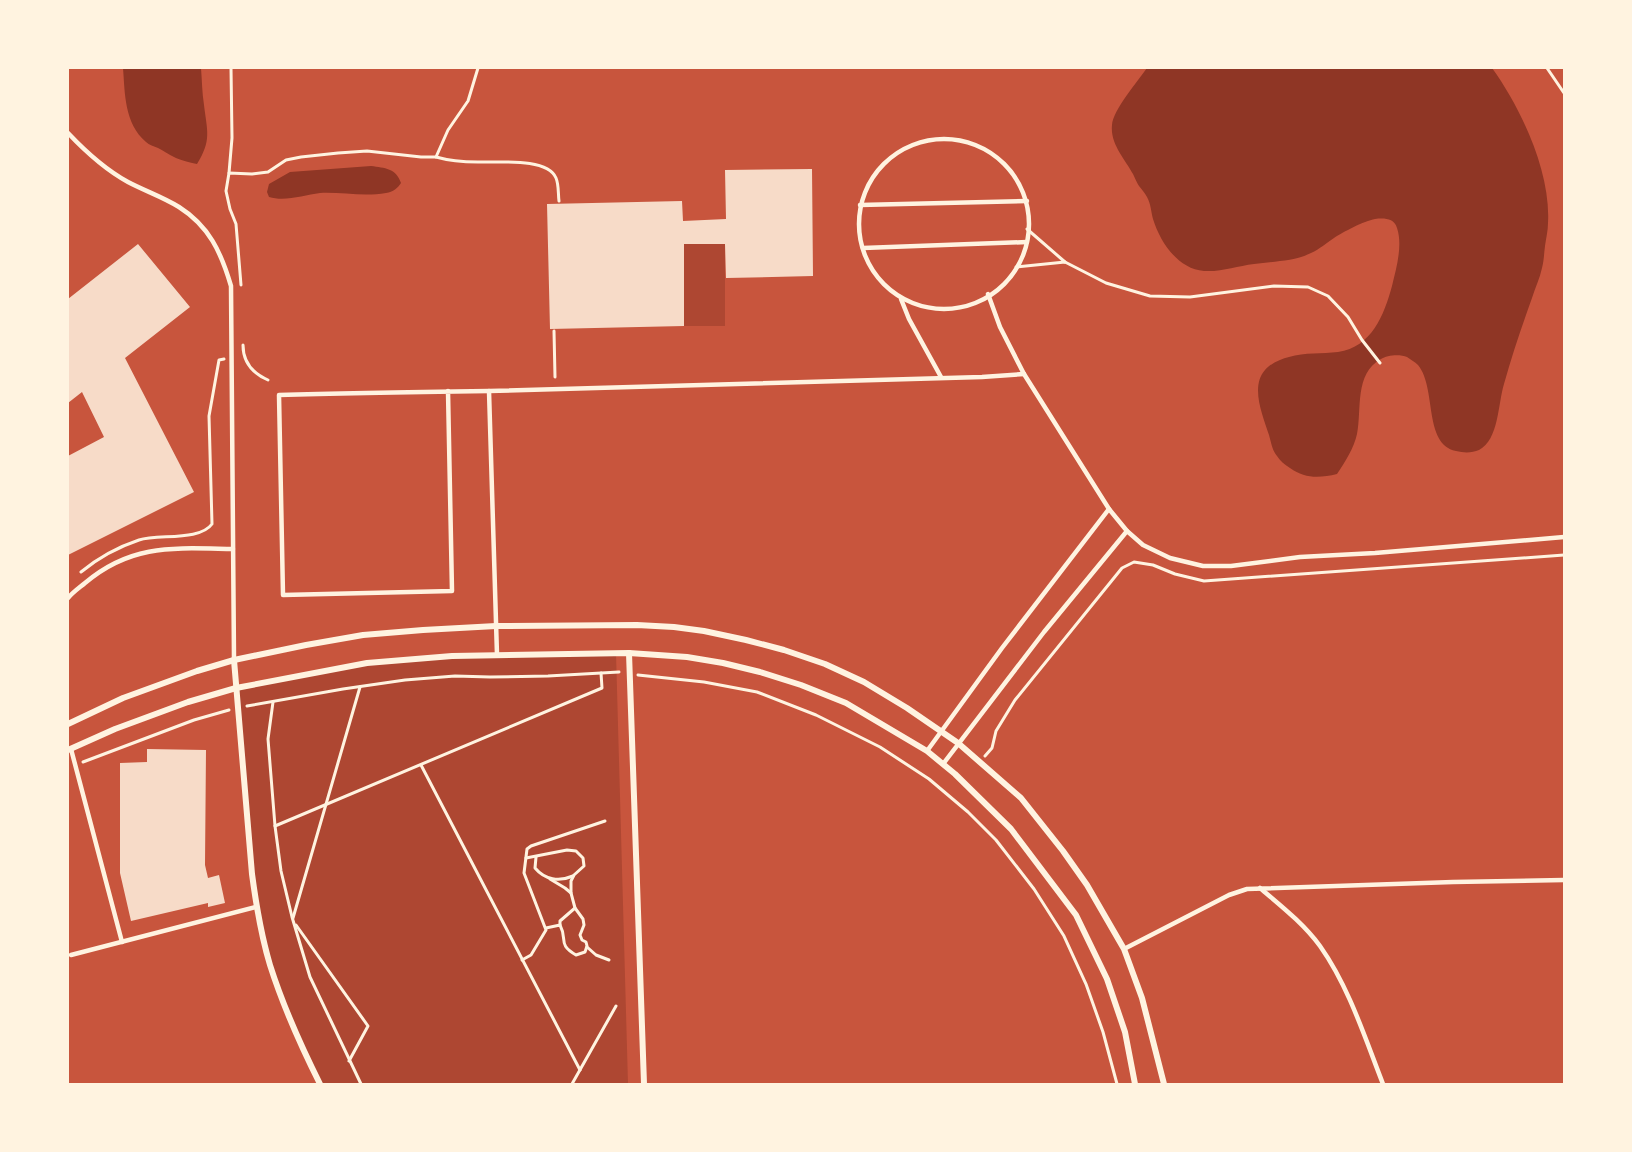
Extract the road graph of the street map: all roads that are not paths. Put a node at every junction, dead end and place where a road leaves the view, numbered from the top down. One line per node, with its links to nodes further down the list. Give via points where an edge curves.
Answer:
1 (68, 133): 15 (lane, via 127,182 179,207 197,221 223,260 231,286)
2 (1027, 201): 3 (lane); 3 (lane, via 1015,176 996,155 970,142 942,138 915,144 890,158 871,179); 4 (lane)
3 (860, 205): 5 (lane)
4 (1027, 242): 5 (lane); 6 (lane, via 1027,249 1006,285)
5 (863, 248): 7 (lane, via 882,284)
6 (988, 294): 7 (lane, via 962,308 933,309); 8 (lane)
7 (901, 299): 9 (lane)
8 (1024, 374): 9 (lane); 12 (lane)
9 (940, 377): 11 (lane)
10 (448, 391): 10 (lane, via 279,394 283,595 452,591); 11 (lane)
11 (489, 391): 17 (lane)
12 (1109, 510): 13 (lane); 23 (lane)
13 (1127, 531): 14 (lane, via 1170,558 1203,567); 24 (lane)
14 (1564, 537)
15 (233, 549): 16 (lane, via 144,552 116,561); 20 (lane)
16 (68, 598)
17 (496, 626): 19 (lane); 20 (street, via 363,636); 23 (street, via 674,627 746,640 825,664 864,682)
18 (629, 653): 19 (street); 26 (street, via 723,663 801,685 846,703); 35 (street)
19 (497, 655): 21 (street, via 367,663)
20 (234, 660): 21 (street); 22 (street, via 123,698)
21 (237, 688): 25 (street, via 188,702); 30 (street)
22 (68, 724)
23 (942, 730): 24 (street); 26 (lane)
24 (958, 743): 27 (lane); 32 (street, via 1021,798 1087,885)
25 (69, 749): 31 (lane)
26 (927, 751): 27 (street)
27 (943, 764): 36 (street, via 1011,829 1076,915 1107,979 1125,1032)
28 (1564, 880): 29 (lane)
29 (1260, 888): 32 (lane, via 1229,896); 38 (lane, via 1292,914 1320,946 1345,988)
30 (256, 908): 31 (lane); 34 (street, via 270,964 295,1032)
31 (122, 942): 33 (lane)
32 (1124, 949): 37 (street, via 1142,998)
33 (71, 955)
34 (320, 1084)
35 (644, 1084)
36 (1135, 1084)
37 (1164, 1084)
38 (1383, 1084)

